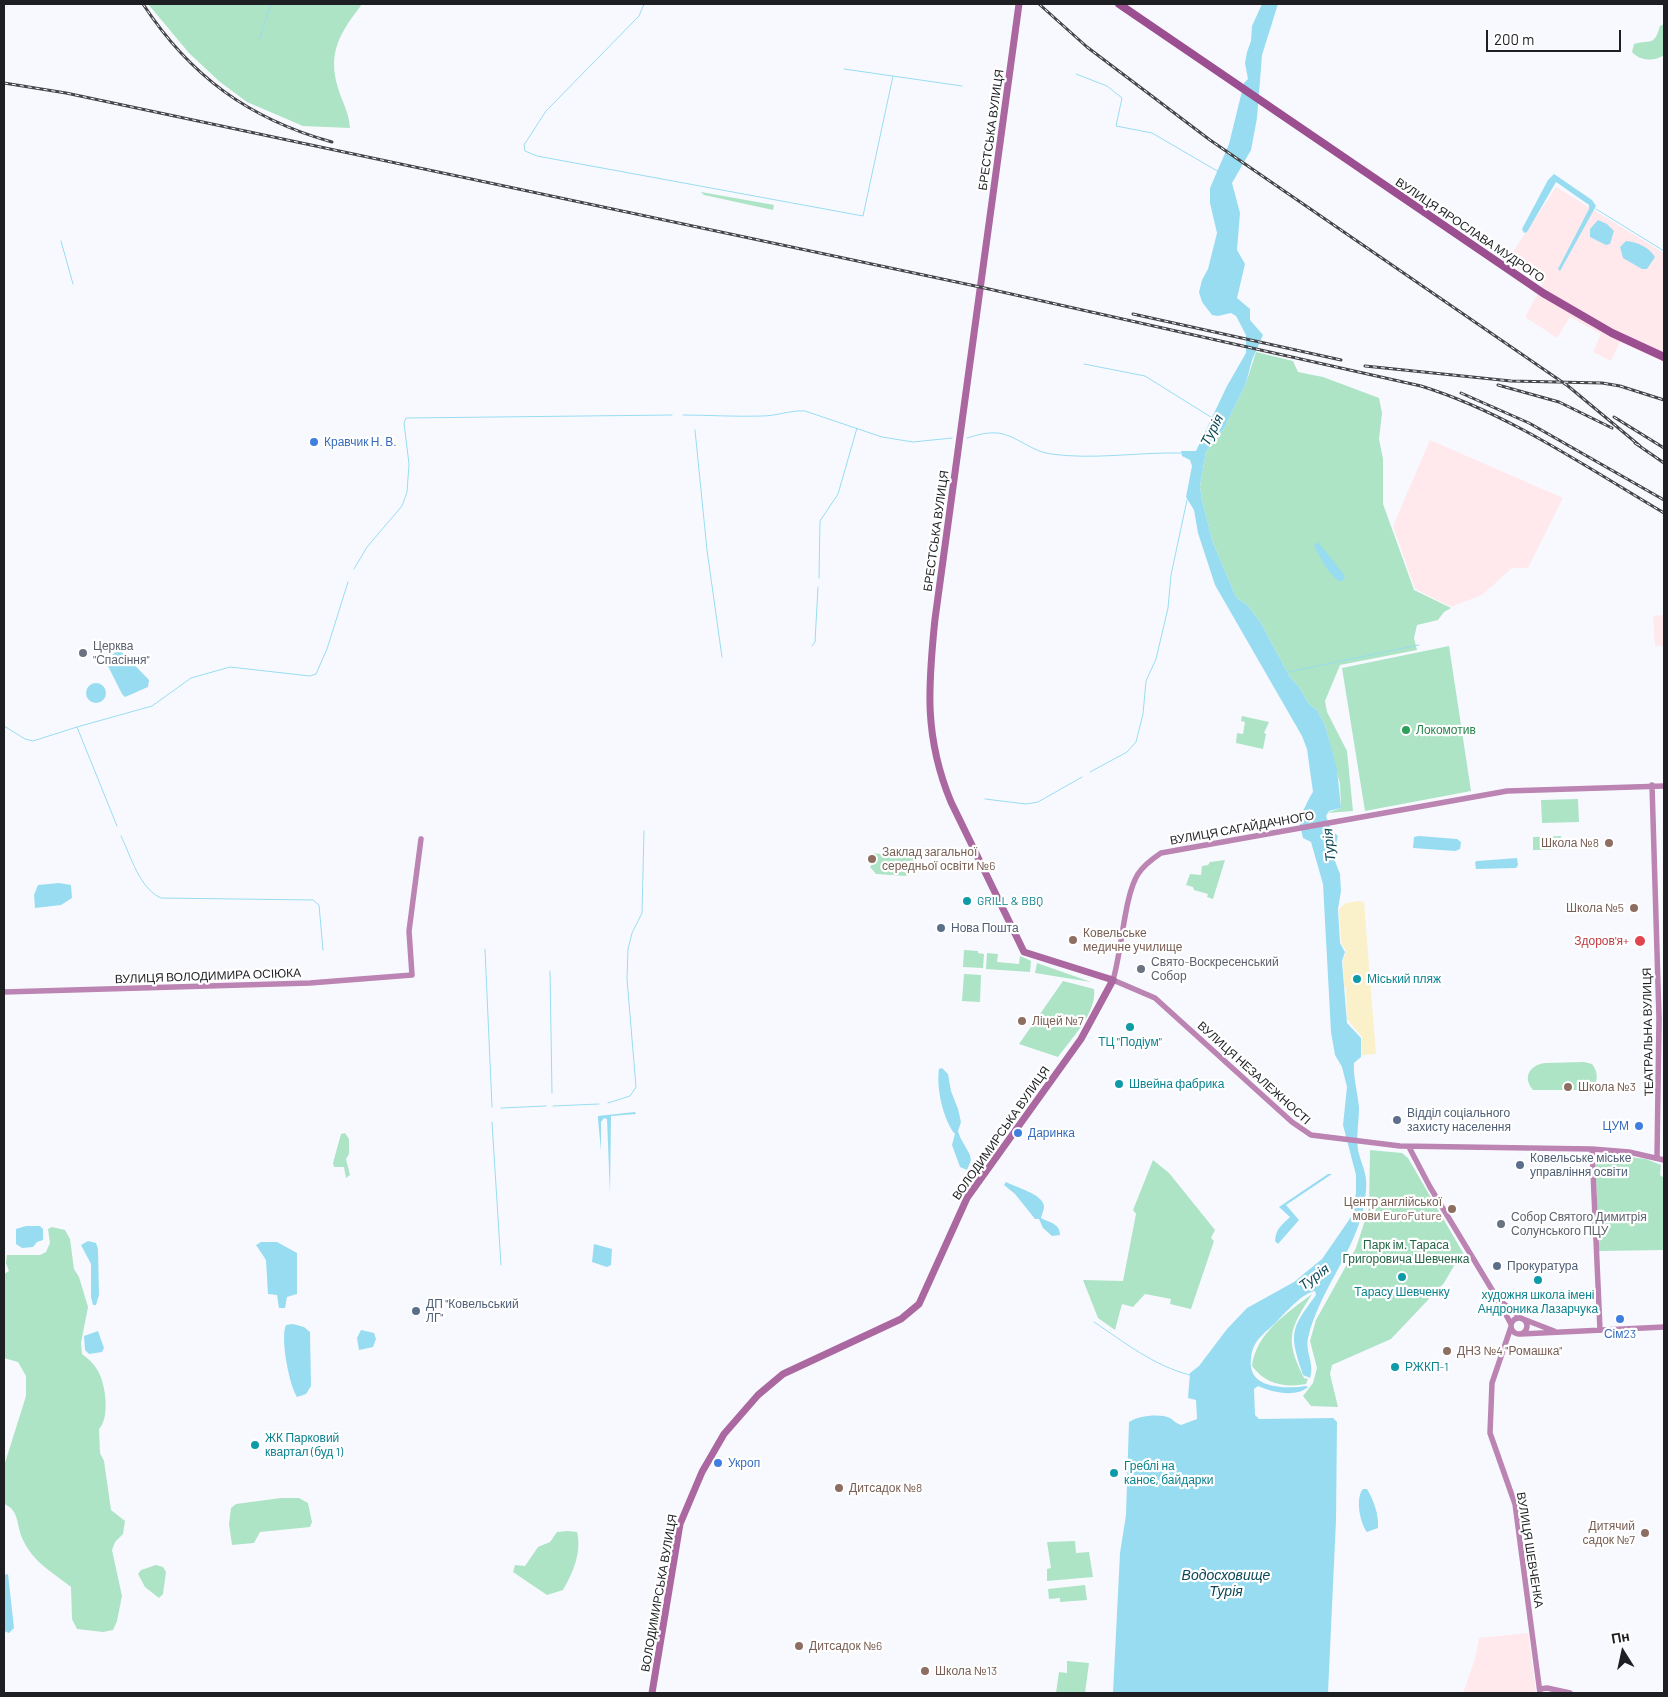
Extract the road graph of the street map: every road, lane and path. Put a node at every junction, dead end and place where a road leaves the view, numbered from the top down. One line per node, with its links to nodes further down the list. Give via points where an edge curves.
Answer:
1 (1019, 4): 8 (main road, БРЕСТСЬКА ВУЛИЦЯ, via 935,619 929,680 931,738 940,776 951,802 1024,952)
2 (1119, 4): 3 (highway, ВУЛИЦЯ ЯРОСЛАВА МУДРОГО, via 1543,293 1612,333)
3 (1664, 357)
4 (1652, 785): 5 (street); 6 (street, ТЕАТРАЛЬНА ВУЛИЦЯ); 8 (street, ВУЛИЦЯ САГАЙДАЧНОГО, via 1517,790 1174,849 1152,859 1138,874 1131,889)
5 (1664, 786): 6 (street)
6 (1652, 796): 10 (street, ТЕАТРАЛЬНА ВУЛИЦЯ)
7 (421, 838): 9 (street, ВУЛИЦЯ ВОЛОДИМИРА ОСІЮКА, via 409,930 412,975 310,983)
8 (1113, 980): 11 (street, ВУЛИЦЯ НЕЗАЛЕЖНОСТІ, via 1155,998 1301,1130 1319,1136); 24 (main road, ВОЛОДИМИРСЬКА ВУЛИЦЯ, via 1081,1039 967,1198 920,1304 902,1319 783,1374 758,1395 719,1441 680,1524)
9 (4, 992)
10 (1662, 1018): 13 (street, ТЕАТРАЛЬНА ВУЛИЦЯ)
11 (1409, 1147): 12 (street, ВУЛИЦЯ НЕЗАЛЕЖНОСТІ); 15 (street)
12 (1592, 1149): 13 (street, ВУЛИЦЯ НЕЗАЛЕЖНОСТІ); 19 (street)
13 (1657, 1158): 14 (street, ВУЛИЦЯ НЕЗАЛЕЖНОСТІ)
14 (1664, 1160)
15 (1497, 1298): 16 (street); 17 (street)
16 (1522, 1319): 17 (street, via 1516,1319); 20 (street); 21 (street, via 1527,1326)
17 (1511, 1326): 21 (street); 22 (street, ВУЛИЦЯ ШЕВЧЕНКА)
18 (1664, 1327): 19 (street)
19 (1600, 1330): 20 (street)
20 (1556, 1332): 21 (street)
21 (1520, 1334): 22 (street)
22 (1507, 1341): 23 (street, ВУЛИЦЯ ШЕВЧЕНКА, via 1492,1383 1490,1433 1515,1504)
23 (1540, 1691): 25 (street, via 1547,1688)
24 (652, 1693)
25 (1570, 1693)

